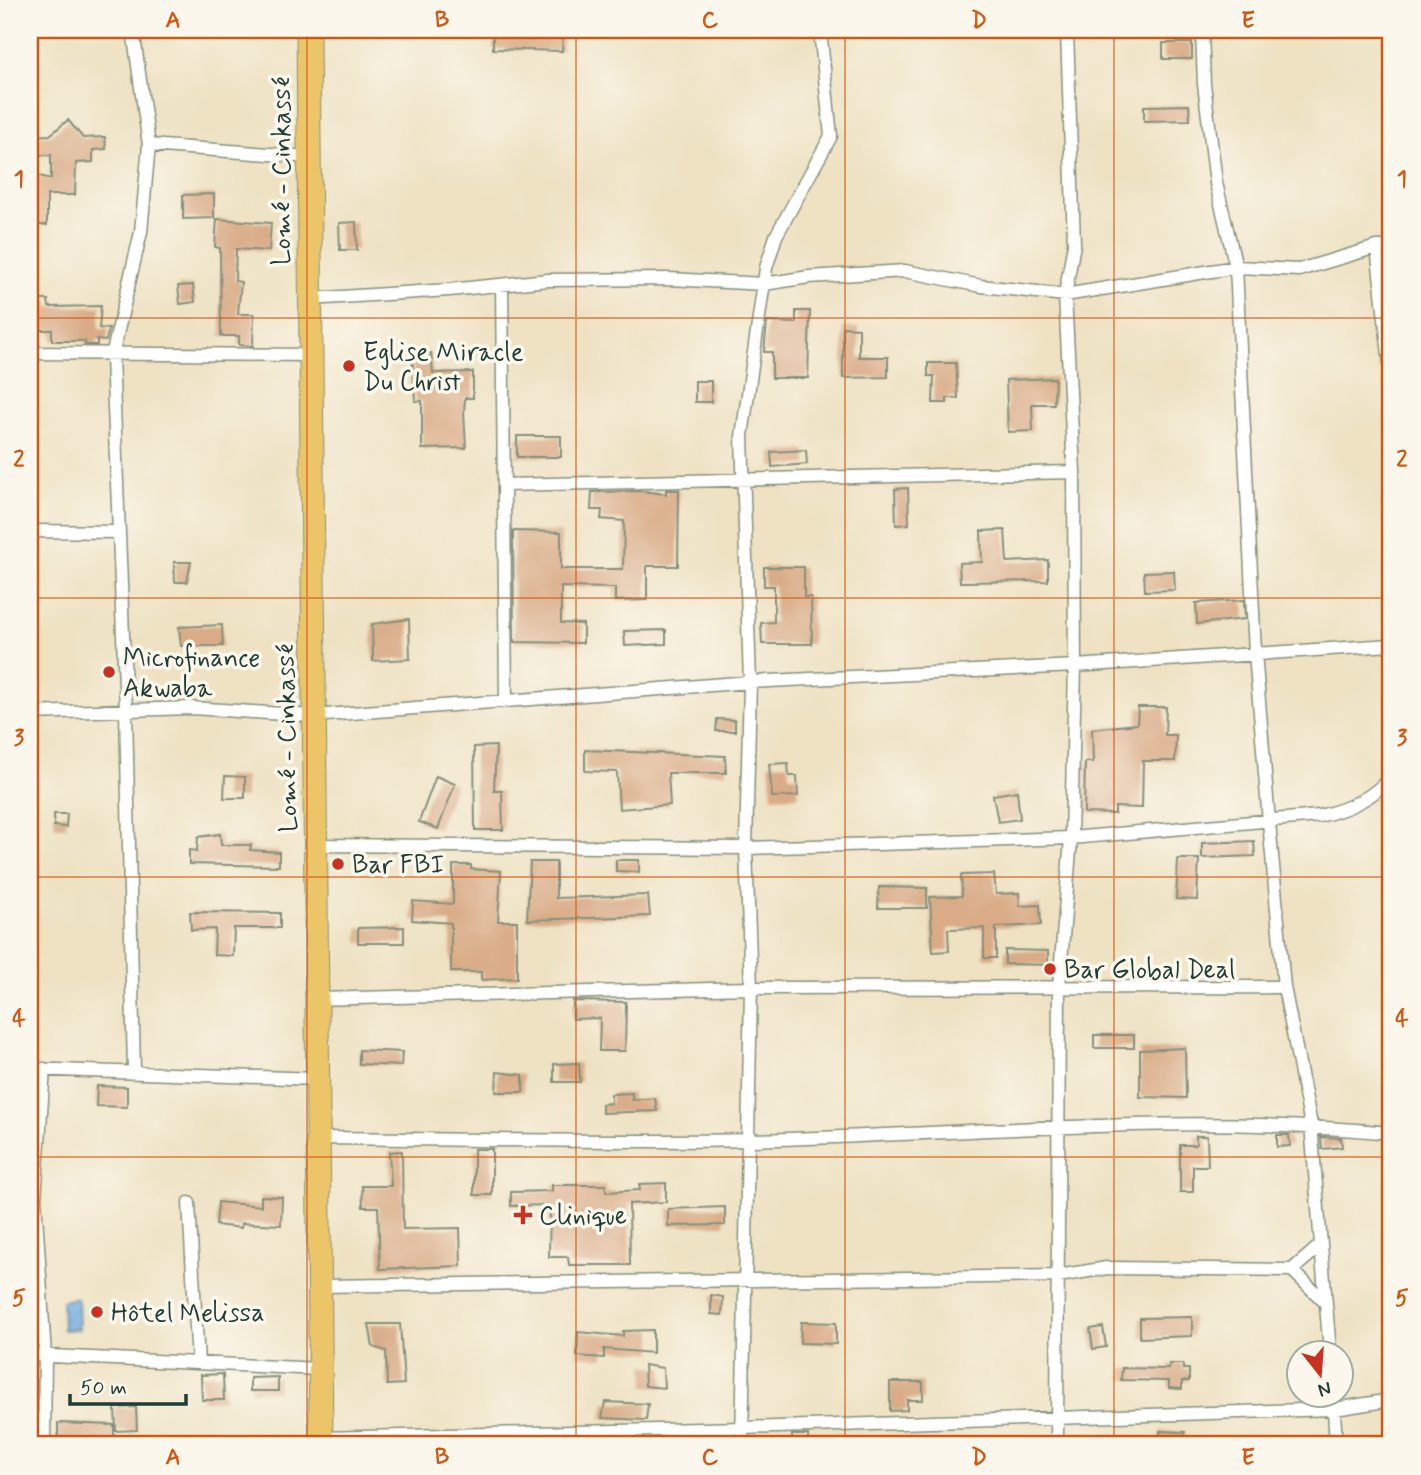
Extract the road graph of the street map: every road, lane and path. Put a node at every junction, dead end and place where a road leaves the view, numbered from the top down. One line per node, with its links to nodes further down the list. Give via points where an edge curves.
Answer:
1 (133, 30): 6 (street)
2 (308, 30): 7 (highway, Lomé - Cinkassé)
3 (820, 30): 11 (street, via 831,136 776,236)
4 (1067, 30): 13 (street, via 1074,244)
5 (1202, 30): 10 (street, via 1216,183)
6 (149, 145): 7 (street); 17 (street, via 141,232)
7 (309, 157): 14 (highway, Lomé - Cinkassé)
8 (1377, 247): 9 (street); 10 (street, via 1299,270); 18 (street)
9 (1391, 247)
10 (1236, 267): 13 (street); 25 (street)
11 (764, 284): 12 (street, via 669,279); 13 (street, via 809,276 905,271 981,286); 20 (street, via 742,436)
12 (502, 285): 14 (street); 21 (street)
13 (1065, 295): 19 (street)
14 (310, 299): 16 (highway, Lomé - Cinkassé)
15 (30, 353): 17 (street)
16 (310, 355): 17 (street); 31 (highway, Lomé - Cinkassé)
17 (112, 356): 23 (street)
18 (1391, 373)
19 (1074, 472): 20 (street); 26 (street)
20 (744, 481): 21 (street); 27 (street)
21 (504, 485): 28 (street)
22 (30, 531): 23 (street)
23 (116, 532): 29 (street)
24 (1391, 645): 25 (street)
25 (1255, 653): 26 (street); 33 (street)
26 (1075, 666): 27 (street); 34 (street)
27 (750, 682): 28 (street); 36 (street)
28 (506, 701): 31 (street)
29 (126, 711): 30 (street); 31 (street, via 192,708); 43 (street)
30 (30, 713)
31 (313, 716): 35 (highway, Lomé - Cinkassé)
32 (1391, 776): 33 (street, via 1346,810)
33 (1269, 822): 34 (street); 38 (street)
34 (1071, 838): 36 (street); 37 (street)
35 (315, 845): 36 (street); 40 (highway, Lomé - Cinkassé)
36 (746, 848): 39 (street)
37 (1059, 986): 38 (street); 39 (street); 46 (street)
38 (1284, 987): 45 (street)
39 (751, 988): 40 (street); 49 (street)
40 (316, 999): 44 (highway, Lomé - Cinkassé)
41 (30, 1069): 42 (street)
42 (44, 1069): 43 (street); 59 (street, via 35,1199)
43 (134, 1071): 44 (street)
44 (317, 1079): 48 (highway, Lomé - Cinkassé)
45 (1311, 1125): 46 (street); 47 (street); 51 (street)
46 (1059, 1127): 49 (street); 53 (street)
47 (1391, 1133)
48 (318, 1138): 49 (street); 55 (highway, Lomé - Cinkassé)
49 (748, 1140): 54 (street)
50 (188, 1203): 60 (street)
51 (1321, 1245): 52 (street); 56 (street)
52 (1292, 1270): 53 (street, via 1107,1268); 56 (street)
53 (1058, 1276): 54 (street); 64 (street)
54 (746, 1279): 55 (street); 65 (street)
55 (319, 1286): 61 (highway, Lomé - Cinkassé)
56 (1326, 1303): 57 (street)
57 (1329, 1338)
58 (30, 1355): 59 (street)
59 (45, 1356): 60 (street); 67 (street)
60 (198, 1363): 61 (street)
61 (320, 1369): 66 (highway, Lomé - Cinkassé)
62 (1391, 1400): 63 (street)
63 (1335, 1409): 64 (street); 70 (street)
64 (1058, 1418): 65 (street); 69 (street)
65 (743, 1429): 66 (street); 68 (street)
66 (321, 1442)
67 (44, 1445)
68 (742, 1445)
69 (1057, 1445)
70 (1336, 1445)

